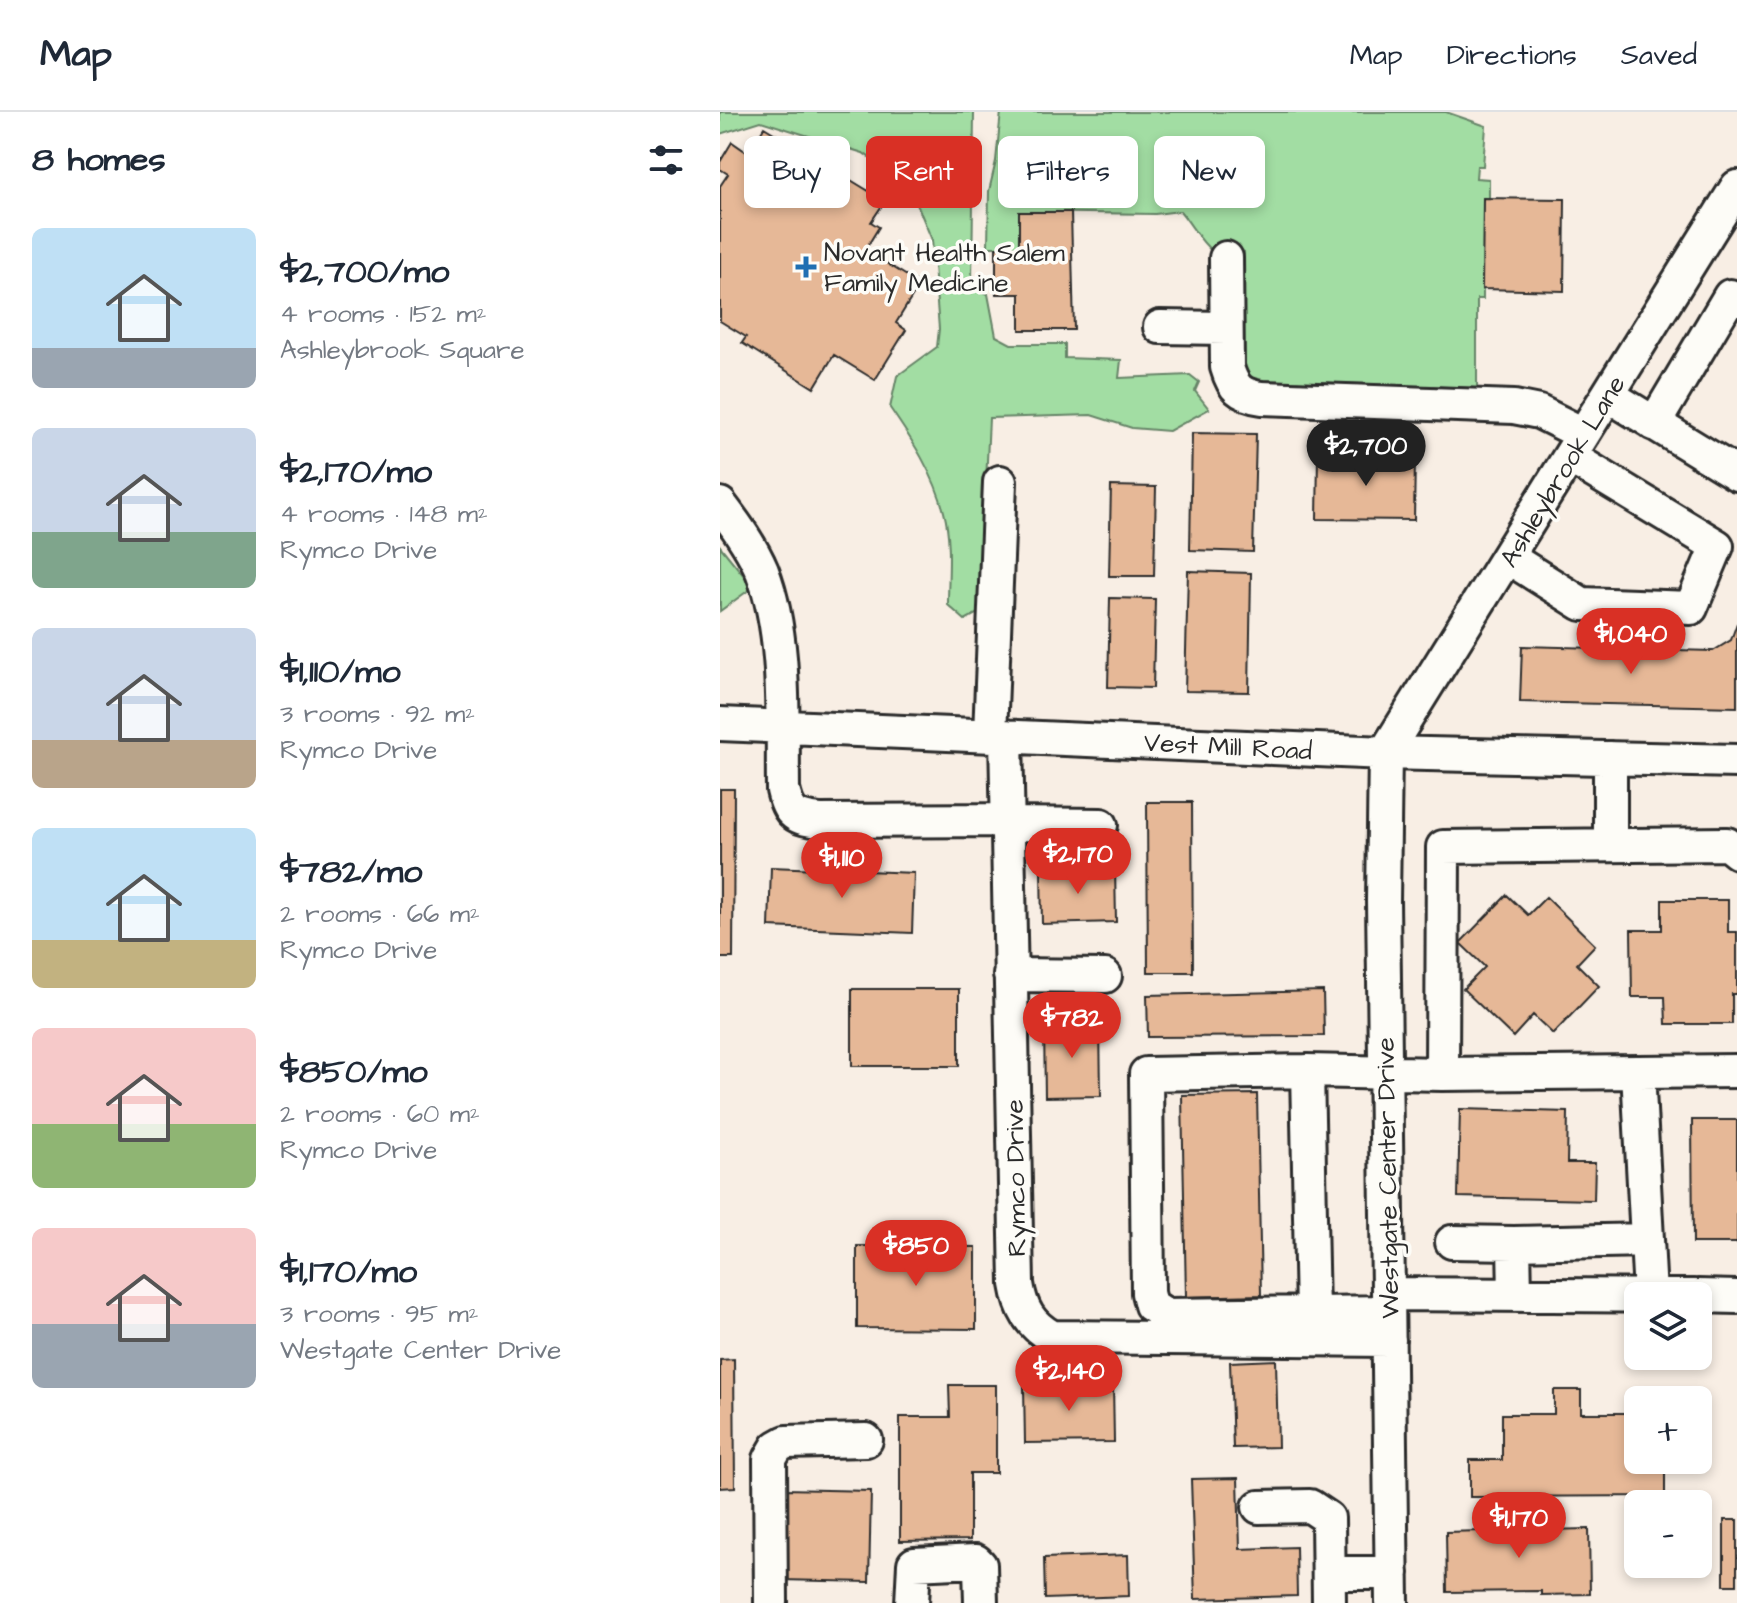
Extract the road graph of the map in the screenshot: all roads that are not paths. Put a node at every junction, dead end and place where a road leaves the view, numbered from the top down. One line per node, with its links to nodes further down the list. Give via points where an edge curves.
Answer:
1 (1737, 187): 6 (street, Ashleybrook Lane)
2 (1226, 258): 5 (street)
3 (1737, 300): 7 (street, via 1730,296)
4 (1160, 327): 5 (street)
5 (1226, 328): 8 (street, via 1227,367 1231,385 1240,392 1262,398 1514,407 1539,412)
6 (1608, 395): 7 (street); 8 (street, Ashleybrook Lane)
7 (1654, 424): 9 (street)
8 (1577, 446): 12 (street, Ashleybrook Lane); 12 (street, via 1717,546 1691,608 1582,604)
9 (1737, 474)
10 (1000, 482): 15 (street, Rymco Drive)
11 (720, 504): 14 (street, via 767,584 778,642)
12 (1509, 558): 16 (street, Ashleybrook Lane)
13 (720, 724): 14 (street, Vest Mill Road)
14 (782, 725): 15 (street, Vest Mill Road); 19 (street, via 783,790 787,807 800,818)
15 (998, 736): 16 (street, Vest Mill Road); 19 (street, Rymco Drive)
16 (1385, 753): 17 (street, Vest Mill Road); 28 (street, Westgate Center Drive)
17 (1610, 758): 18 (street, Vest Mill Road); 21 (street)
18 (1737, 761)
19 (1007, 822): 20 (street); 23 (street, Rymco Drive)
20 (1101, 825)
21 (1610, 845): 22 (street, via 1727,844); 29 (street, via 1443,847)
22 (1737, 852)
23 (1010, 975): 24 (street); 39 (street, Rymco Drive, via 1017,1284 1020,1303 1038,1329 1052,1337)
24 (1105, 976)
25 (1307, 1071): 28 (street); 38 (street); 38 (street, via 1146,1074 1148,1293 1151,1305 1166,1315)
26 (1737, 1071): 27 (street)
27 (1638, 1072): 29 (street); 30 (street)
28 (1386, 1074): 29 (street); 39 (street, Westgate Center Drive)
29 (1442, 1074)
30 (1647, 1240): 32 (street); 33 (street)
31 (1452, 1242): 32 (street)
32 (1514, 1243): 34 (street)
33 (1649, 1282)
34 (1515, 1295): 35 (street); 39 (street)
35 (1624, 1295)
36 (1712, 1296): 37 (street)
37 (1737, 1297)
38 (1312, 1313): 39 (street)
39 (1388, 1315): 43 (street, Westgate Center Drive)
40 (866, 1440): 44 (street, via 786,1442 770,1459)
41 (1259, 1507): 42 (street, via 1310,1506 1328,1518)
42 (1329, 1588): 43 (street)
43 (1392, 1588)
44 (771, 1603)
45 (912, 1603): 46 (street, via 914,1564 976,1561)
46 (981, 1603)

